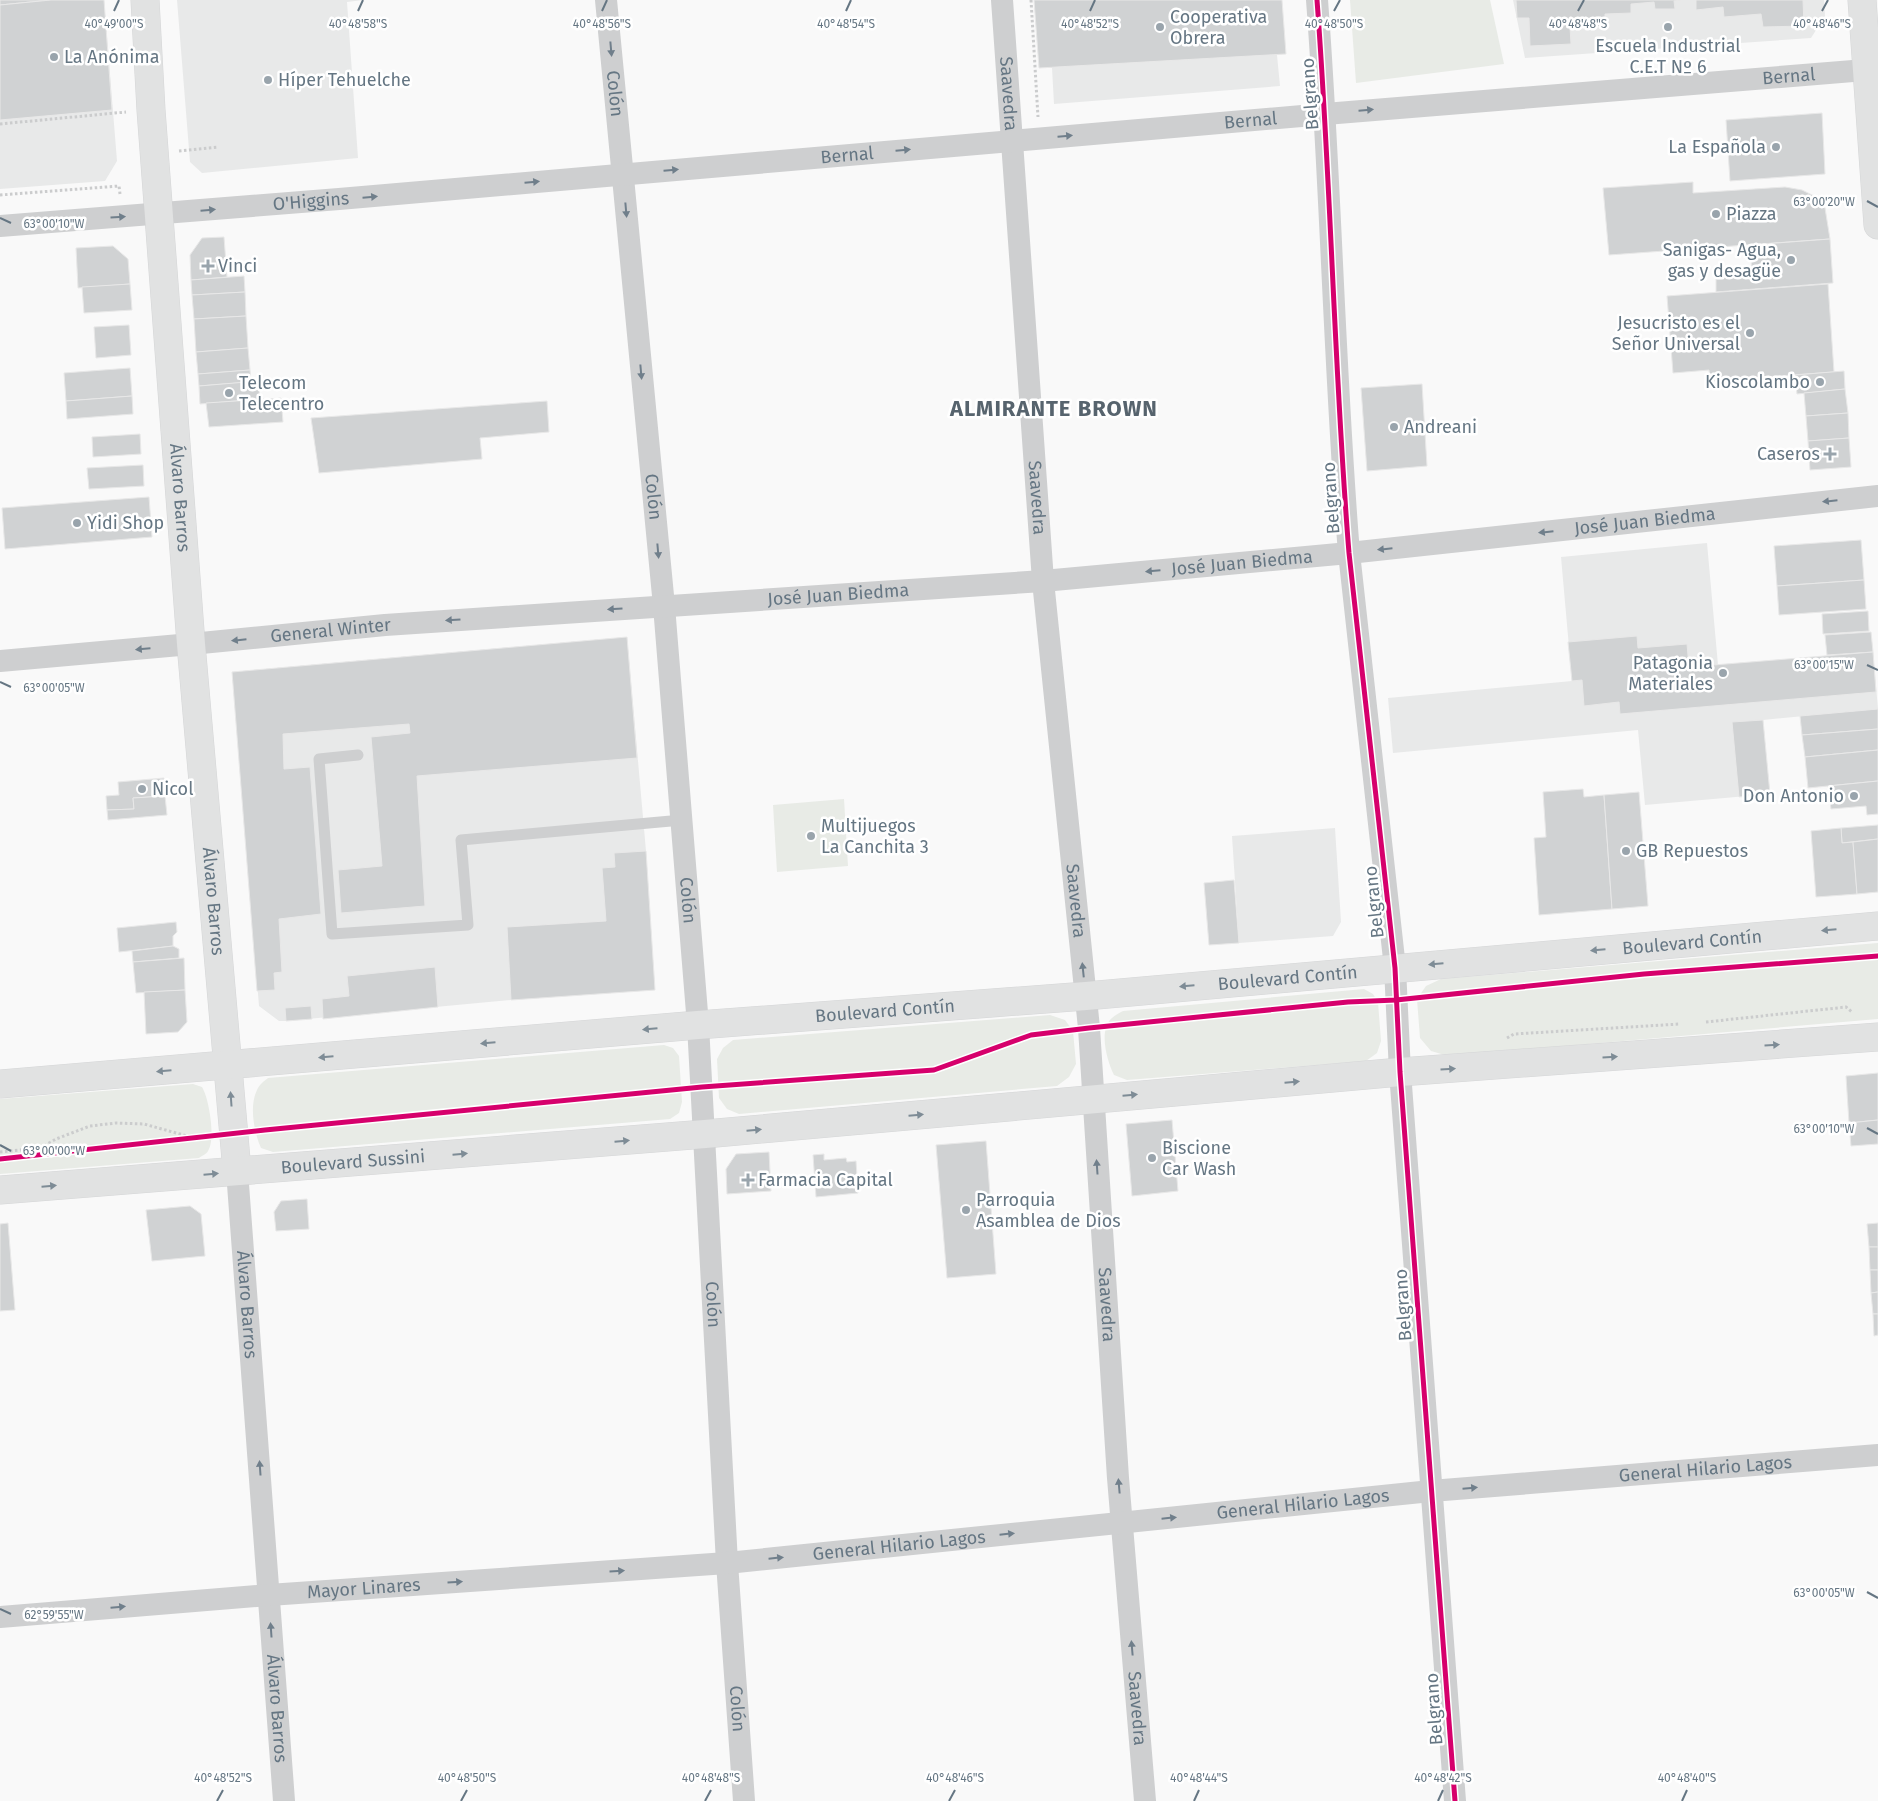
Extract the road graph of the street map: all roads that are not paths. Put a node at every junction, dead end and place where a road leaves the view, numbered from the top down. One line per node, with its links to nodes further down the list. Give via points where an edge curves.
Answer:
1 (145, 0): 10 (main road, Álvaro Barros)
2 (606, 0): 9 (street, Colón, one-way to 9)
3 (1002, 0): 8 (street, Saavedra)
4 (1317, 0): 7 (street, Belgrano)
5 (1862, 0): 6 (main road)
6 (1873, 69): 7 (street, Bernal, one-way to 6); 11 (main road)
7 (1326, 114): 8 (street, Bernal, one-way to 7); 14 (street, Belgrano)
8 (1012, 141): 9 (street, Bernal, one-way to 8); 15 (street, Saavedra)
9 (622, 174): 10 (street, O'Higgins, one-way to 9); 16 (street, Colón, one-way to 16)
10 (160, 214): 12 (street, O'Higgins, one-way to 10); 17 (main road, Álvaro Barros)
11 (1878, 225)
12 (0, 226)
13 (1878, 496): 14 (street, José Juan Biedma, one-way to 14)
14 (1349, 553): 15 (street, José Juan Biedma, one-way to 15); 22 (street, Belgrano)
15 (1043, 582): 16 (street, José Juan Biedma); 23 (street, Saavedra, one-way to 15)
16 (664, 606): 17 (street, General Winter, one-way to 17, via 385,625); 20 (street, Colón)
17 (191, 644): 18 (street, General Winter, one-way to 18); 26 (main road, Álvaro Barros)
18 (0, 661)
19 (358, 756): 20 (lane, via 319,759 332,934 468,925 461,840)
20 (682, 820): 24 (street, Colón)
21 (1878, 926): 22 (main road, Boulevard Contín, one-way to 22)
22 (1395, 968): 23 (main road, Boulevard Contín, one-way to 23); 27 (street, Belgrano)
23 (1086, 996): 24 (main road, Boulevard Contín); 29 (street, Saavedra)
24 (698, 1025): 26 (main road, one-way to 26); 30 (street, Colón)
25 (1878, 1037): 27 (main road, one-way to 25)
26 (229, 1065): 28 (main road, one-way to 28); 31 (main road, Álvaro Barros, one-way to 26)
27 (1400, 1072): 29 (main road, one-way to 27); 34 (street, Belgrano)
28 (0, 1084)
29 (1092, 1098): 30 (main road, one-way to 29); 35 (street, Saavedra, one-way to 29)
30 (705, 1134): 31 (main road, Boulevard Sussini, one-way to 30); 36 (street, Colón)
31 (237, 1171): 32 (main road, Boulevard Sussini, one-way to 31); 37 (street, Álvaro Barros, one-way to 31)
32 (0, 1190)
33 (1878, 1455): 34 (street, General Hilario Lagos, one-way to 33)
34 (1431, 1491): 35 (street, General Hilario Lagos, one-way to 34); 42 (street, Belgrano)
35 (1122, 1522): 36 (street, General Hilario Lagos, one-way to 35); 41 (street, Saavedra, one-way to 35)
36 (727, 1563): 37 (street, Mayor Linares, one-way to 36); 40 (street, Colón)
37 (269, 1595): 38 (street, Mayor Linares, one-way to 37); 39 (street, Álvaro Barros, one-way to 37)
38 (0, 1617)
39 (284, 1801)
40 (744, 1801)
41 (1145, 1801)
42 (1455, 1801)

